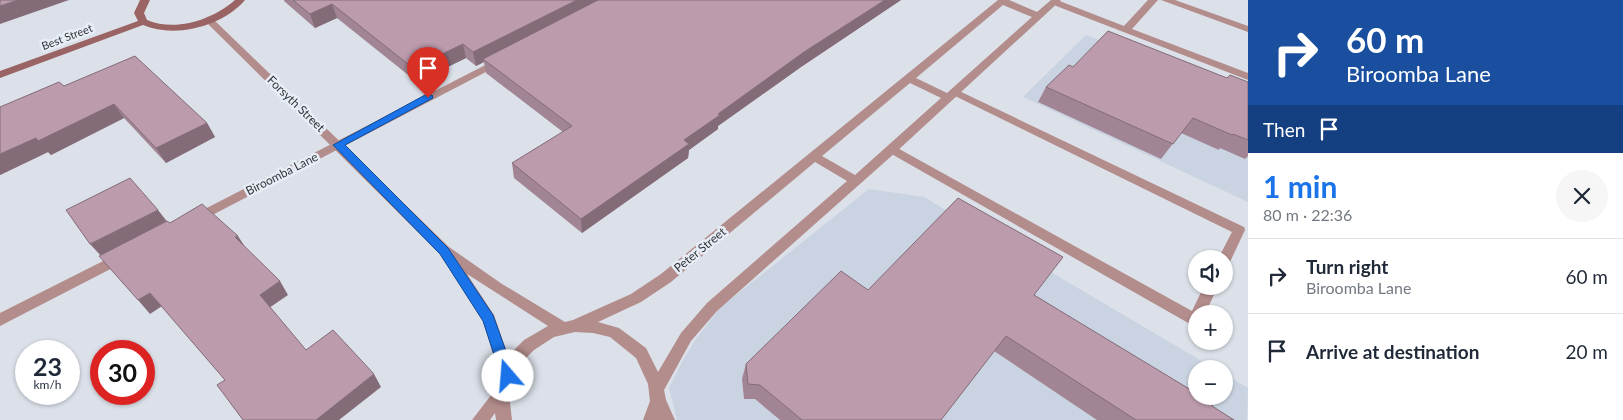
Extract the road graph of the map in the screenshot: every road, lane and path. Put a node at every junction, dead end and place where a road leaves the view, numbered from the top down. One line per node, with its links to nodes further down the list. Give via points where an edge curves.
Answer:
1 (145, 0): 9 (street, via 139,15)
2 (240, 0): 8 (street)
3 (1153, 0): 11 (street)
4 (1166, 0): 10 (street)
5 (1003, 1): 7 (street, Peter Street); 15 (street, Peter Street)
6 (1055, 1): 7 (street); 11 (street)
7 (1039, 16): 16 (street)
8 (210, 21): 9 (street, via 179,28); 17 (street, Forsyth Street)
9 (143, 22): 13 (street, Best Street)
10 (1248, 29)
11 (1125, 30): 14 (street)
12 (514, 53): 17 (street, Biroomba Lane)
13 (0, 75)
14 (1248, 76)
15 (908, 78): 16 (street); 19 (street, Peter Street)
16 (952, 95): 18 (street); 22 (street, via 1239,230)
17 (338, 145): 21 (street, Biroomba Lane); 23 (street, Forsyth Street)
18 (892, 149): 20 (street); 25 (street)
19 (814, 156): 20 (street); 27 (street, Peter Street, via 666,278 636,298)
20 (856, 181): 30 (street, via 712,307 686,337)
21 (184, 224)
22 (1229, 250)
23 (444, 251): 27 (street, Forsyth Street, via 497,288); 28 (street, Forsyth Street, via 489,319)
24 (132, 252): 26 (street)
25 (1188, 316)
26 (0, 320)
27 (569, 327): 28 (street, Peter Street, via 551,331 529,345 514,360); 30 (street, via 593,327 614,332 642,353 656,384)
28 (508, 376): 29 (street, Peter Street)
29 (501, 394): 31 (street); 32 (street)
30 (657, 396): 33 (street); 34 (street)
31 (480, 420)
32 (504, 420)
33 (651, 420)
34 (666, 420)

